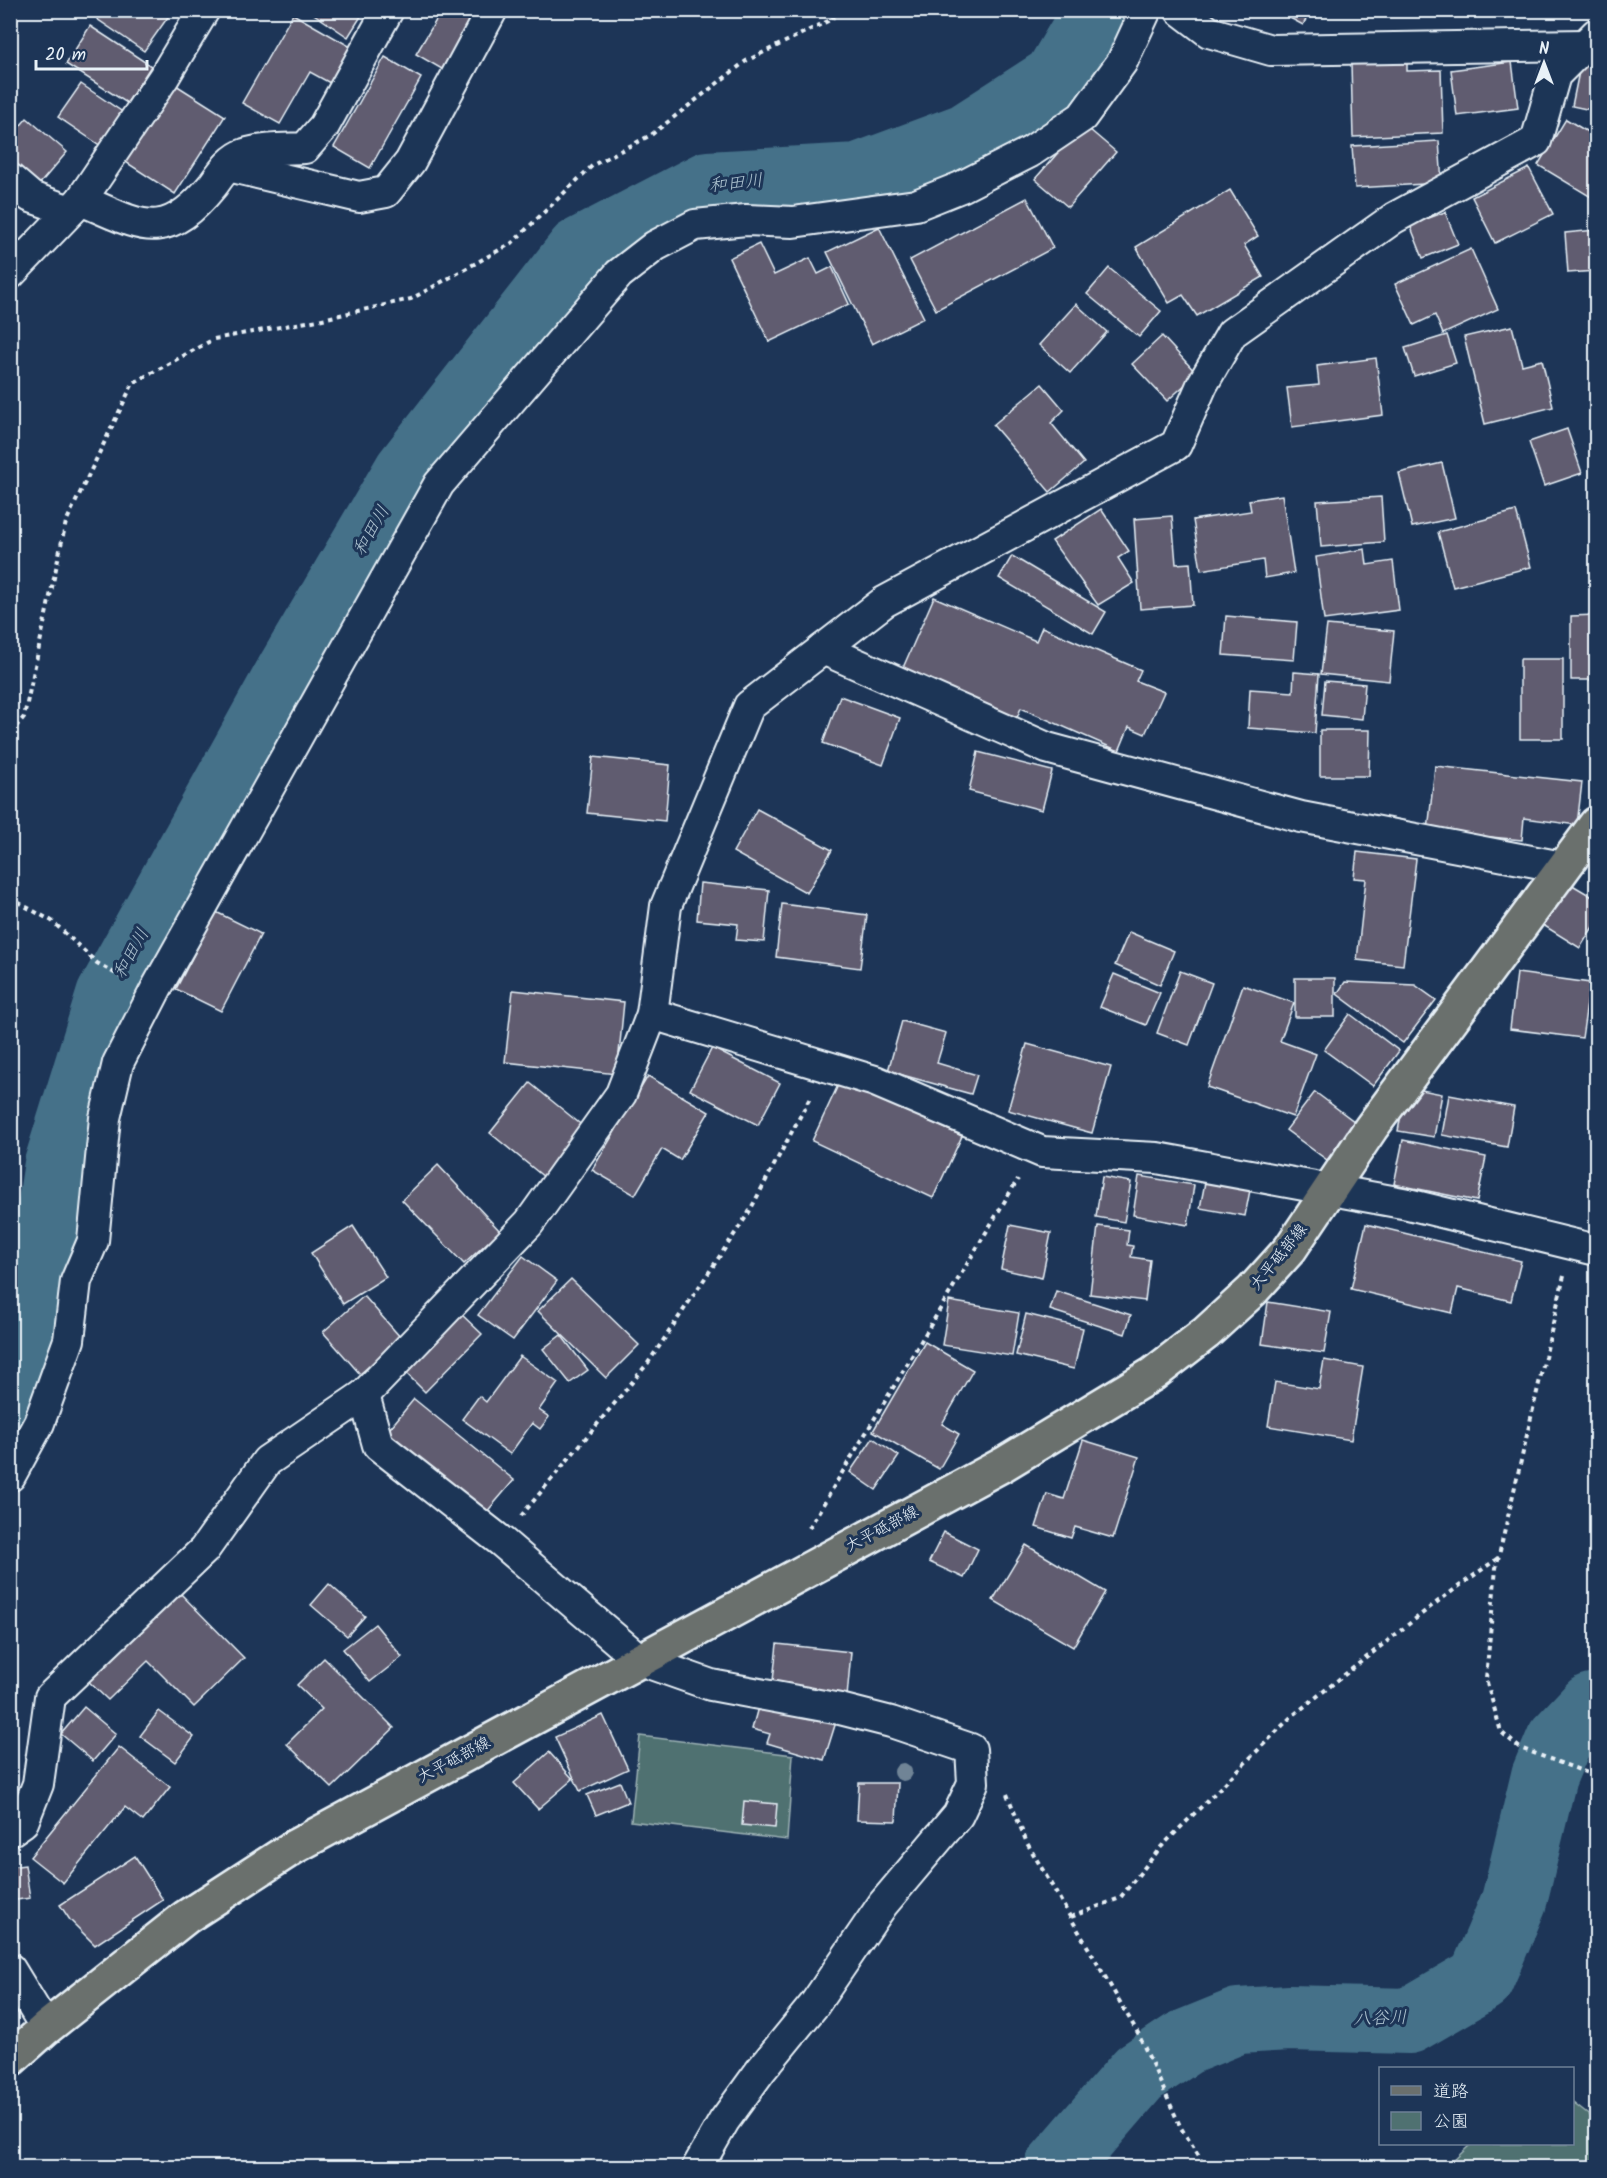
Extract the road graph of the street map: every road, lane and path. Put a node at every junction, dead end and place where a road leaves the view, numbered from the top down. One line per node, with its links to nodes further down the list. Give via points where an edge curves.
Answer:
1 (204, 10): 10 (street, via 164,77)
2 (388, 10): 8 (street, via 324,126 305,148 244,154)
3 (492, 10): 8 (street, via 410,162 386,192 359,197)
4 (838, 10): 13 (path, via 832,20 746,61 651,135 593,165 512,243 411,299 214,339 133,383 66,522 24,717)
5 (1146, 10): 24 (street, via 1122,62 1082,117 1030,152 961,187 916,204 793,222 746,220 695,225 655,246 619,274 439,484 118,1063 105,1118 93,1241 76,1281 69,1340 39,1423)
6 (1180, 10): 7 (street, via 1209,32 1271,50)
7 (1593, 42): 12 (street, via 1555,75 1536,141 1394,218 1232,333 1202,385 1176,445 884,602)
8 (228, 166): 10 (street, via 182,216 161,225 142,226)
9 (10, 179): 10 (street, via 31,196)
10 (76, 205): 11 (street)
11 (10, 274)
12 (823, 649): 15 (street, via 1047,748 1301,817); 18 (street, via 749,706 666,906)
13 (10, 734)
14 (1596, 824): 15 (main road, 大平砥部線)
15 (1562, 867): 21 (main road, 大平砥部線)
16 (10, 898): 17 (path, via 52,921)
17 (97, 963)
18 (652, 1014): 19 (street); 23 (street, via 621,1094 530,1223)
19 (827, 1066): 20 (street, via 875,1081); 26 (path, via 748,1214 648,1363 542,1488)
20 (1042, 1152): 21 (street, via 1157,1158); 25 (path, via 1014,1184)
21 (1329, 1190): 22 (street, via 1408,1204); 28 (main road, 大平砥部線, via 1290,1249 1252,1292 1153,1374 1004,1464)
22 (1584, 1247): 27 (path)
23 (364, 1395): 26 (street, via 378,1445); 31 (street, via 267,1461 204,1550 50,1697 38,1784 23,1822)
24 (10, 1476)
25 (804, 1537)
26 (502, 1542): 28 (street)
27 (1498, 1558): 29 (path, via 1486,1679 1501,1732 1520,1748); 32 (path, via 1291,1717 1161,1847 1120,1898)
28 (640, 1660): 34 (main road, 大平砥部線, via 294,1846 186,1917); 36 (street, via 711,1685 840,1709 971,1749 973,1783 958,1815 883,1904 847,1960 724,2121)
29 (1596, 1776)
30 (1005, 1788): 32 (path, via 1027,1843)
31 (10, 1831)
32 (1071, 1917): 37 (path, via 1138,2033 1181,2128)
33 (10, 1969): 34 (street)
34 (46, 2028): 35 (main road, 大平砥部線)
35 (10, 2060)
36 (697, 2168)
37 (1207, 2168)

